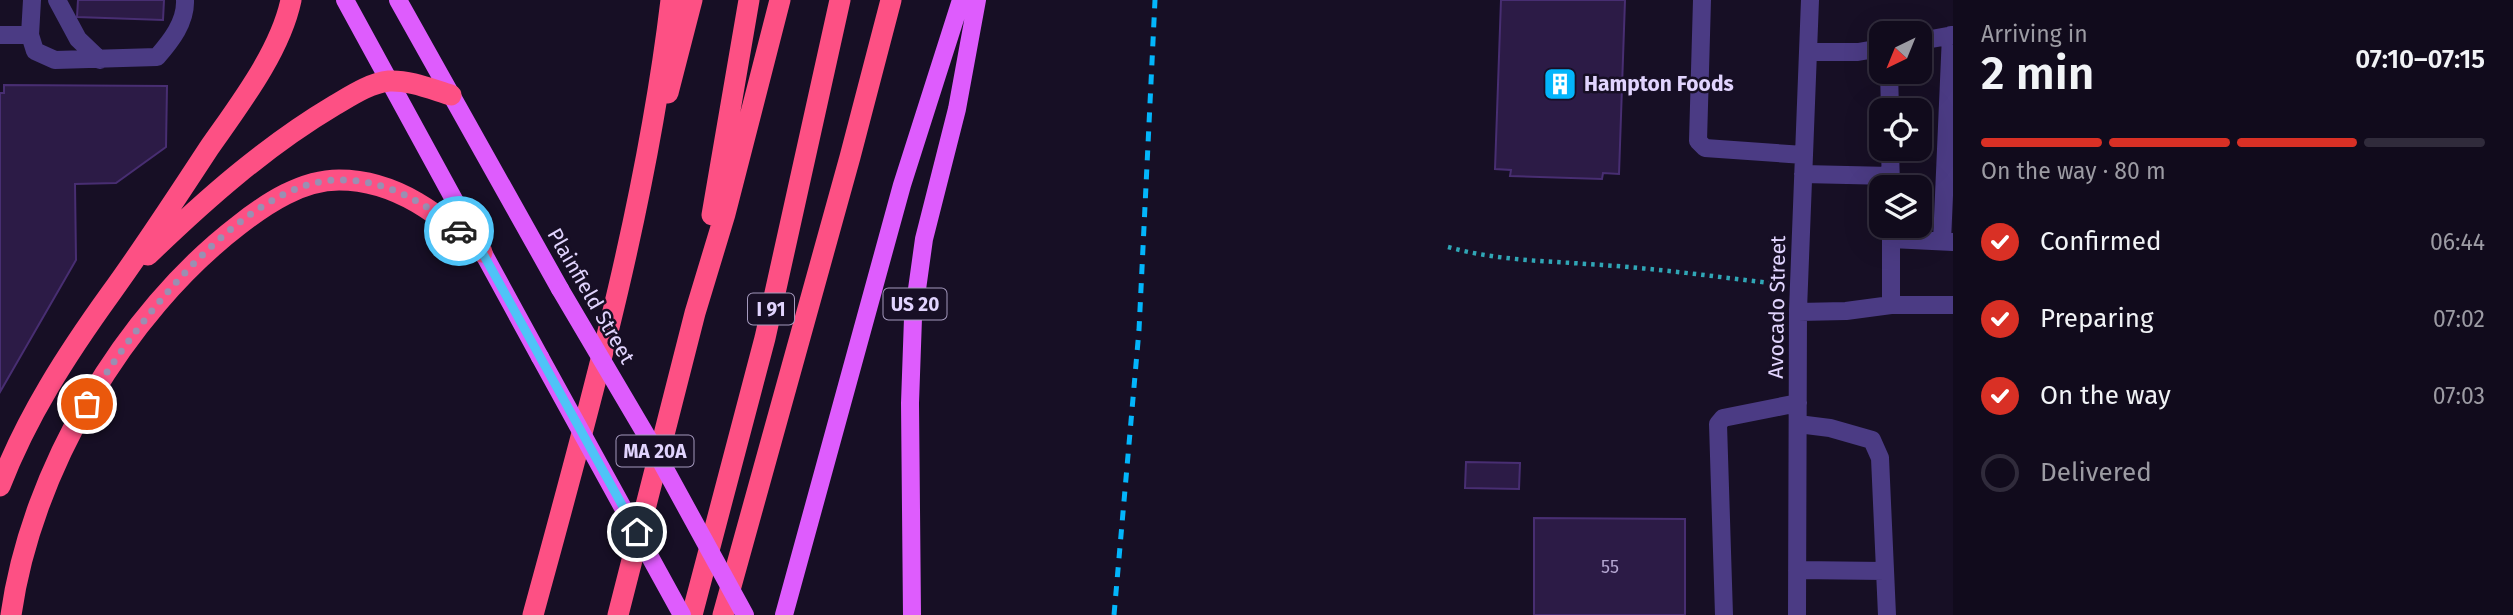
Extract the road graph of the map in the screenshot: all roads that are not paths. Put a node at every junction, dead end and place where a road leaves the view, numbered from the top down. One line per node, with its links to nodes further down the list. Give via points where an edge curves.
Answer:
1 (32, 0): 17 (street)
2 (57, 0): 23 (street, via 78,38)
3 (185, 0): 23 (street, via 186,12 157,57)
4 (290, 0): 34 (highway, via 276,42 245,95)
5 (345, 0): 24 (main road)
6 (398, 0): 25 (main road, Plainfield Street / MA 20A)
7 (671, 0): 29 (highway)
8 (692, 0): 29 (highway)
9 (749, 0): 38 (highway)
10 (780, 0): 38 (highway)
11 (841, 0): 48 (highway, I 91, via 765,338)
12 (891, 0): 49 (highway)
13 (961, 0): 51 (main road, via 902,185)
14 (976, 0): 52 (main road, US 20, via 957,109 924,239 913,318)
15 (1702, 0): 26 (street, via 1698,141 1705,148)
16 (1810, 0): 22 (street, Avocado Street)
17 (30, 35): 19 (street); 23 (street, via 35,51 55,60)
18 (1952, 35): 20 (street); 32 (street)
19 (0, 36)
20 (1932, 39)
21 (1869, 50): 22 (street)
22 (1808, 52): 26 (street, Avocado Street)
23 (100, 60)
24 (388, 81): 25 (highway); 33 (main road); 34 (highway, via 301,125 248,164)
25 (451, 96): 50 (main road, Plainfield Street / MA 20A, bridge)
26 (1804, 155): 27 (street, Avocado Street)
27 (1804, 174): 28 (street); 37 (street, Avocado Street)
28 (1869, 180)
29 (637, 199): 45 (highway, via 618,290)
30 (1891, 238): 36 (street)
31 (1925, 238): 32 (street)
32 (1947, 242)
33 (482, 252): 44 (highway, via 419,202 383,187 352,181 320,182 287,194 234,228 156,305 77,420 36,517); 47 (main road, bridge)
34 (110, 294): 41 (highway, via 41,400)
35 (1953, 304): 36 (street)
36 (1891, 305): 37 (street)
37 (1798, 312): 39 (street, Avocado Street)
38 (695, 313): 46 (highway)
39 (1798, 403): 40 (street, Avocado Street); 53 (street, via 1723,418 1718,424)
40 (1798, 424): 42 (street, Avocado Street); 43 (street, via 1872,440 1880,458)
41 (0, 486)
42 (1797, 569): 43 (street); 54 (street, Avocado Street)
43 (1885, 571): 55 (street)
44 (11, 615)
45 (531, 615)
46 (618, 615)
47 (682, 615)
48 (692, 615)
49 (723, 615)
50 (745, 615)
51 (784, 615)
52 (912, 615)
53 (1724, 615)
54 (1797, 615)
55 (1887, 615)

